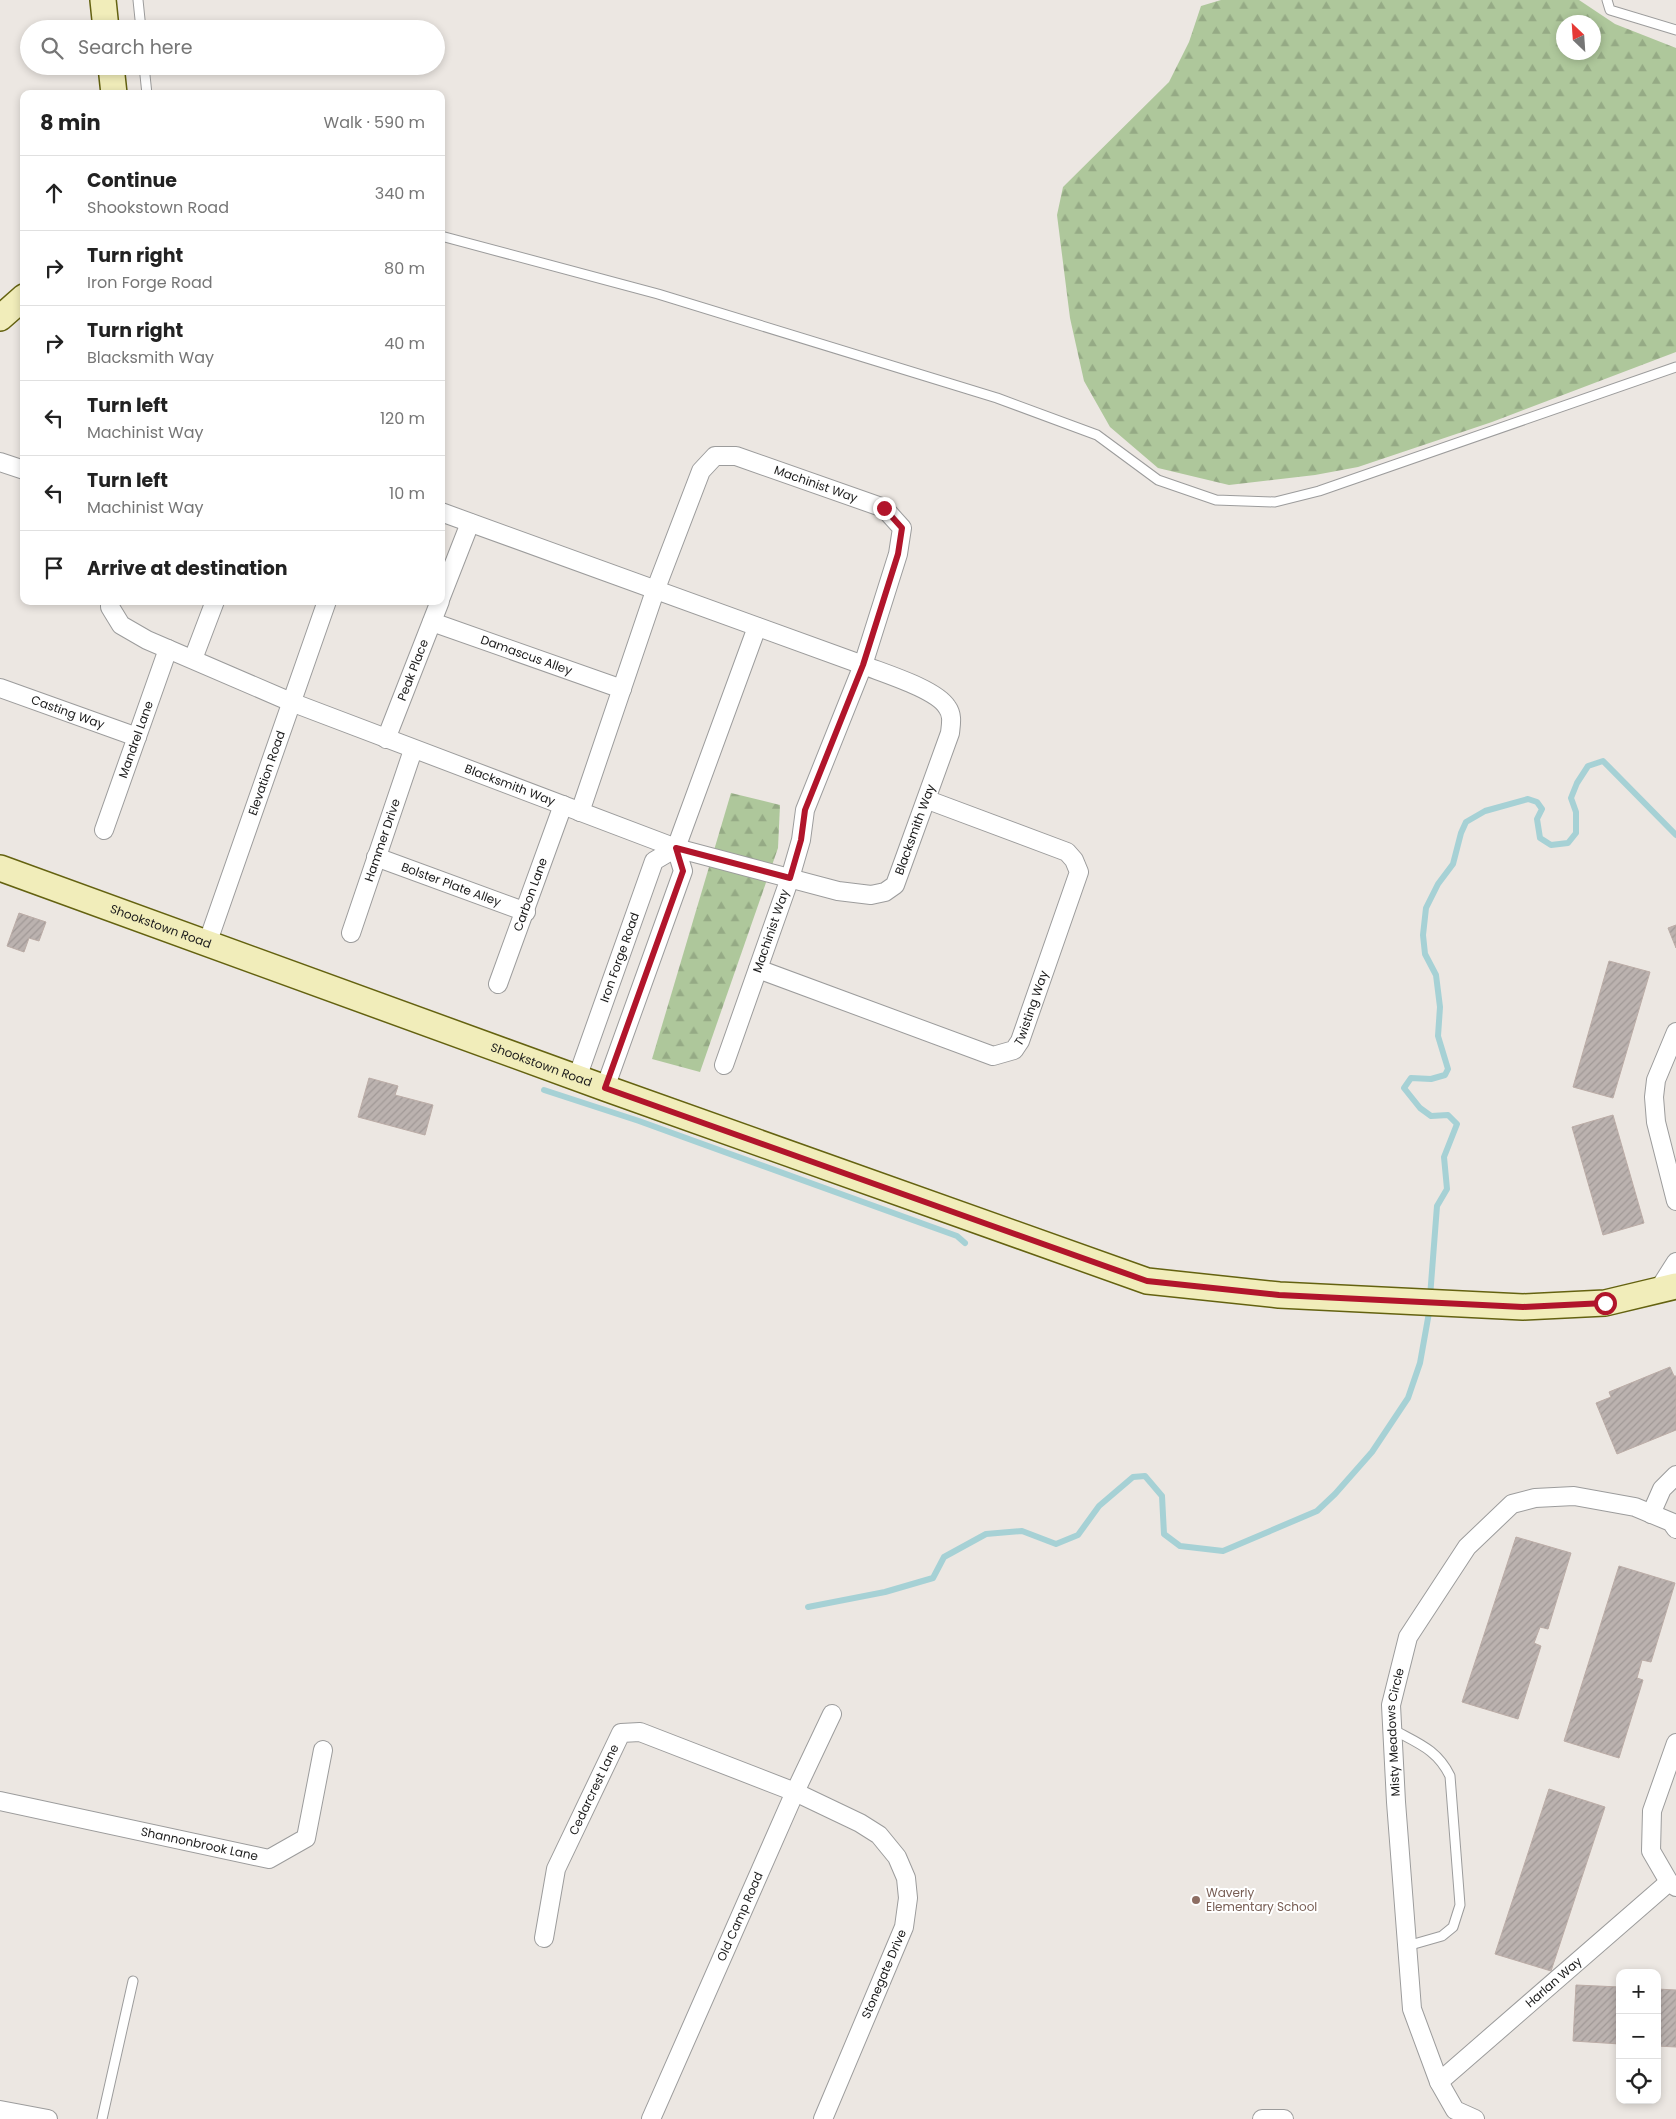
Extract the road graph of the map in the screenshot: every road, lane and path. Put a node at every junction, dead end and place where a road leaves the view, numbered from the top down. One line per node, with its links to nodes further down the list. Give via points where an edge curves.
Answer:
1 (103, 0): 4 (street)
2 (138, 0): 5 (lane)
3 (1607, 0): 6 (lane, via 1610,10)
4 (105, 20)
5 (139, 20)
6 (1676, 30)
7 (112, 75): 9 (street)
8 (145, 75): 10 (lane)
9 (114, 90)
10 (147, 90)
11 (445, 237): 14 (lane, via 658,294 997,398 1097,435 1158,480 1216,500 1275,502 1319,491)
12 (20, 300): 13 (street)
13 (0, 318)
14 (1676, 367)
15 (0, 462): 16 (street)
16 (20, 469)
17 (445, 514): 18 (street, Blacksmith Way)
18 (470, 523): 19 (street); 20 (street, Blacksmith Way)
19 (445, 587)
20 (655, 591): 26 (street, Blacksmith Way); 29 (street, Machinist Way, via 701,471 715,456 736,456 884,508 902,528 898,554); 31 (street, Machinist Way)
21 (110, 605): 27 (street, Blacksmith Way, via 121,625)
22 (213, 605): 28 (street)
23 (326, 605): 32 (street, Elevation Road)
24 (438, 605): 25 (street, Peak Place)
25 (432, 622): 31 (street, Damascus Alley); 34 (street, Peak Place)
26 (757, 627): 29 (street, Blacksmith Way); 40 (street)
27 (168, 648): 28 (street, Blacksmith Way); 33 (street, Mandrel Lane)
28 (193, 659): 32 (street, Blacksmith Way)
29 (863, 665): 36 (street, Blacksmith Way, via 918,687 947,706 952,719 950,733); 43 (street, Machinist Way, via 805,810 801,840)
30 (0, 688): 33 (street, Casting Way)
31 (622, 689): 38 (street, Machinist Way)
32 (291, 702): 34 (street, Blacksmith Way); 46 (street, Elevation Road)
33 (137, 737): 39 (street, Mandrel Lane)
34 (386, 739): 35 (street, Blacksmith Way)
35 (414, 750): 37 (street, Blacksmith Way); 41 (street, Hammer Drive)
36 (928, 800): 43 (street, Blacksmith Way, via 895,885 885,892 872,895 838,891); 47 (street, Twisting Way, via 1066,852 1079,872 1014,1050 993,1056)
37 (563, 805): 38 (street, Blacksmith Way); 44 (street, Carbon Lane)
38 (580, 812): 40 (street, Blacksmith Way)
39 (104, 830)
40 (676, 848): 43 (street, Blacksmith Way); 51 (street, Iron Forge Road, via 654,861); 52 (street, via 683,871)
41 (376, 857): 44 (street, Bolster Plate Alley); 45 (street, Hammer Drive)
42 (0, 868): 46 (street, Shookstown Road)
43 (790, 878): 47 (street, Machinist Way)
44 (526, 912): 48 (street, Carbon Lane)
45 (351, 933)
46 (207, 944): 51 (street, Shookstown Road)
47 (758, 969): 50 (street, Machinist Way)
48 (498, 984)
49 (1676, 1032): 53 (street, via 1656,1080 1654,1096 1656,1122)
50 (724, 1065)
51 (577, 1078): 52 (street, Shookstown Road)
52 (605, 1088): 55 (street, Shookstown Road, via 1147,1281 1279,1295 1523,1307 1605,1303)
53 (1676, 1201)
54 (1676, 1262): 55 (street)
55 (1666, 1289)
56 (1676, 1476): 57 (street, via 1662,1489)
57 (1651, 1514): 58 (street, Misty Meadows Circle, via 1671,1522); 60 (street, Misty Meadows Circle, via 1636,1507 1574,1496 1536,1498 1512,1504 1467,1546 1408,1637 1391,1705)
58 (1676, 1529)
59 (832, 1714): 63 (street, Old Camp Road)
60 (1392, 1730): 67 (street, Misty Meadows Circle); 67 (lane, via 1430,1750 1443,1762 1450,1776 1460,1905 1453,1927 1442,1936)
61 (1676, 1743): 65 (street, Harlan Way, via 1652,1811 1651,1851)
62 (323, 1750): 64 (street, Shannonbrook Lane, via 306,1838 269,1859)
63 (794, 1792): 66 (street, Cedarcrest Lane, via 640,1732 621,1734 556,1869); 73 (street, Old Camp Road); 74 (street, Stonegate Drive, via 878,1835 897,1857 906,1878 908,1898 904,1927)
64 (0, 1801)
65 (1673, 1885): 69 (street, Harlan Way)
66 (544, 1938)
67 (1407, 1946): 69 (street, Misty Meadows Circle, via 1412,2009)
68 (133, 1981): 72 (lane)
69 (1439, 2082): 77 (street, Misty Meadows Circle, via 1455,2110)
70 (0, 2110): 71 (street)
71 (48, 2119)
72 (102, 2119)
73 (651, 2119)
74 (823, 2119)
75 (1262, 2119): 76 (street)
76 (1284, 2119)
77 (1475, 2119)

